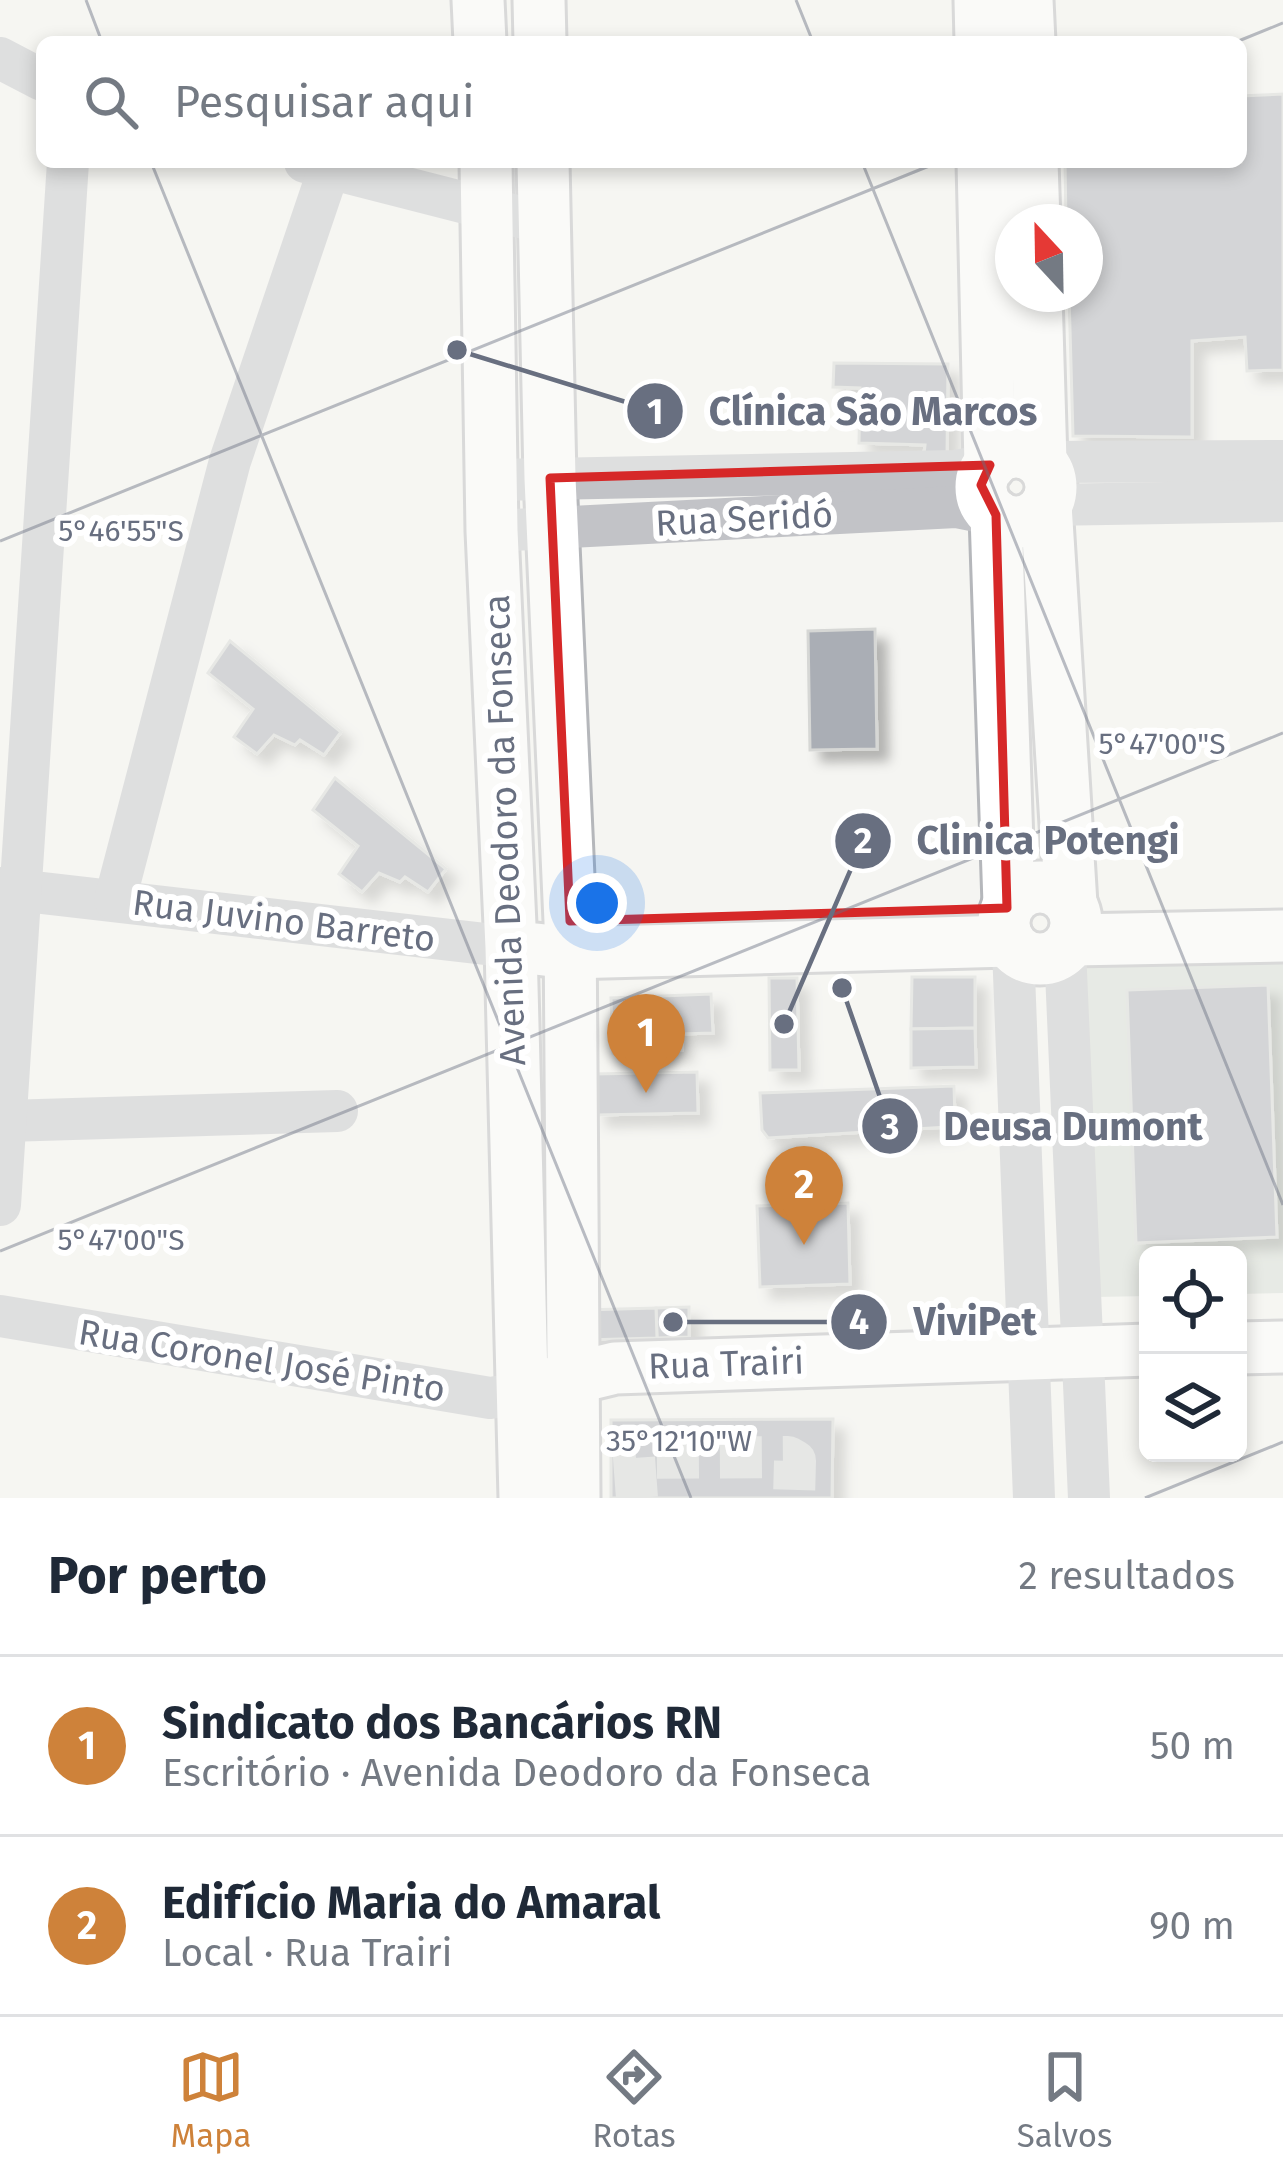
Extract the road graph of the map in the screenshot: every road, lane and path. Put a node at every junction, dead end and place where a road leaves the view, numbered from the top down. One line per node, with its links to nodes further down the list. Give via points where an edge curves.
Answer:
1 (478, 0): 5 (main road)
2 (539, 0): 6 (main road)
3 (980, 0): 7 (main road)
4 (1027, 0): 8 (main road)
5 (480, 36)
6 (540, 36)
7 (981, 36)
8 (1028, 36)
9 (0, 58): 10 (street)
10 (36, 77)
11 (68, 168): 32 (street)
12 (316, 168): 33 (street)
13 (324, 168): 19 (street)
14 (487, 168): 19 (main road, Avenida Deodoro da Fonseca)
15 (543, 168): 20 (main road, Avenida Deodoro da Fonseca)
16 (983, 168): 23 (main road)
17 (1032, 168): 18 (main road)
18 (1033, 204)
19 (489, 213): 20 (street); 24 (main road, Avenida Deodoro da Fonseca)
20 (544, 223): 27 (main road, Avenida Deodoro da Fonseca)
21 (1037, 312): 25 (main road)
22 (1283, 461): 25 (street)
23 (990, 465): 25 (main road, via 1021,453); 27 (street, Rua Seridó); 28 (main road, via 983,496)
24 (491, 480): 27 (street, Rua Seridó); 29 (main road, Avenida Deodoro da Fonseca)
25 (1044, 484): 26 (street); 28 (main road, via 1029,520); 30 (main road)
26 (1283, 501)
27 (551, 503): 28 (street, Rua Seridó, via 956,507); 29 (street, Rua Seridó); 38 (main road, Avenida Deodoro da Fonseca)
28 (996, 515): 31 (main road)
29 (492, 531): 39 (main road, Avenida Deodoro da Fonseca)
30 (1060, 700): 31 (main road); 36 (main road)
31 (1000, 702): 35 (main road)
32 (11, 889): 33 (street, Rua Juvino Barreto); 41 (street)
33 (115, 899): 39 (street, Rua Juvino Barreto)
34 (1283, 902): 36 (main road)
35 (1010, 925): 36 (main road, Rua Juvino Barreto, via 1036,887 1056,891); 38 (main road, Rua Juvino Barreto); 43 (street)
36 (1071, 926): 37 (main road); 42 (street)
37 (1283, 936)
38 (569, 937): 39 (main road, Rua Juvino Barreto); 52 (main road, Avenida Deodoro da Fonseca)
39 (511, 947): 53 (main road, Avenida Deodoro da Fonseca)
40 (337, 1111): 41 (street)
41 (6, 1121): 44 (street)
42 (1075, 1128): 43 (street); 50 (street)
43 (1020, 1132): 51 (street)
44 (1, 1187): 45 (street)
45 (0, 1205)
46 (0, 1316): 53 (street, Rua Coronel José Pinto, via 490,1398)
47 (1283, 1347): 48 (main road)
48 (1247, 1348)
49 (1139, 1350): 50 (main road, Rua Trairi)
50 (1087, 1351): 51 (main road, Rua Trairi); 57 (street)
51 (1028, 1352): 52 (main road, Rua Trairi, via 615,1368); 56 (street)
52 (573, 1377): 53 (main road, Rua Trairi); 55 (main road, Avenida Deodoro da Fonseca)
53 (524, 1394): 54 (main road, Avenida Deodoro da Fonseca)
54 (525, 1498)
55 (574, 1498)
56 (1034, 1498)
57 (1090, 1498)

